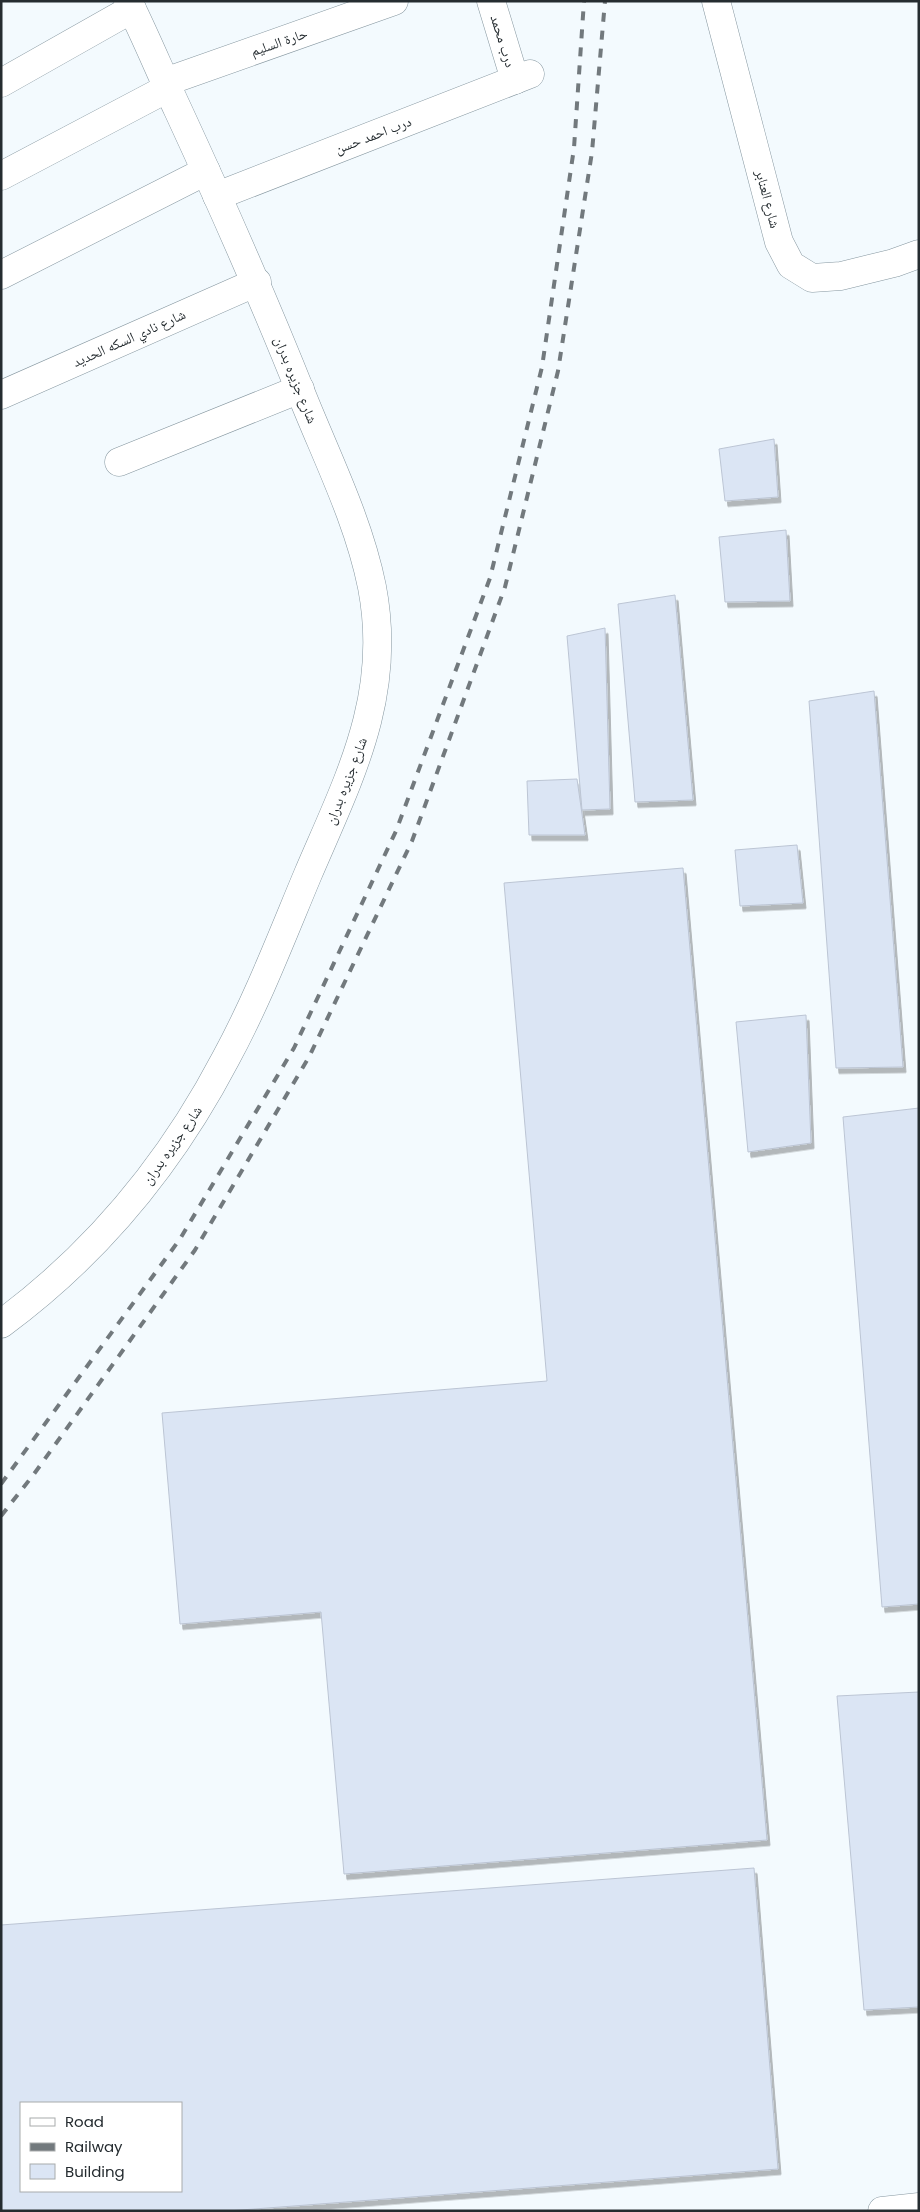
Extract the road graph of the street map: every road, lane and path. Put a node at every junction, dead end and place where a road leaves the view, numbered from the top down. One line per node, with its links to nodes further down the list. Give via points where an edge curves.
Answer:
1 (394, 1): 7 (street, حارة السليم)
2 (491, 1): 5 (street, درب محمد)
3 (716, 1): 11 (street, شارع العنابر, via 780,242 791,265 812,278 841,276)
4 (130, 5): 6 (street); 7 (street, شارع جزيره بدران)
5 (522, 77): 10 (street, درب احمد حسن)
6 (1, 83)
7 (166, 85): 8 (street, شارع جزيره بدران); 9 (street, حارة السليم)
8 (206, 171): 10 (street, شارع جزيره بدران); 12 (street)
9 (1, 176)
10 (217, 196): 13 (street, شارع جزيره بدران)
11 (919, 254)
12 (1, 275)
13 (257, 282): 14 (street, شارع جزيره بدران); 15 (street, شارع نادي السكه الحديد)
14 (300, 389): 16 (street); 17 (street, شارع جزيره بدران, via 358,534 372,589 377,646 373,702 358,757 262,986 200,1106 131,1203 37,1298)
15 (2, 393)
16 (120, 462)
17 (1, 1324)
18 (919, 2208): 19 (street)
19 (882, 2211)

